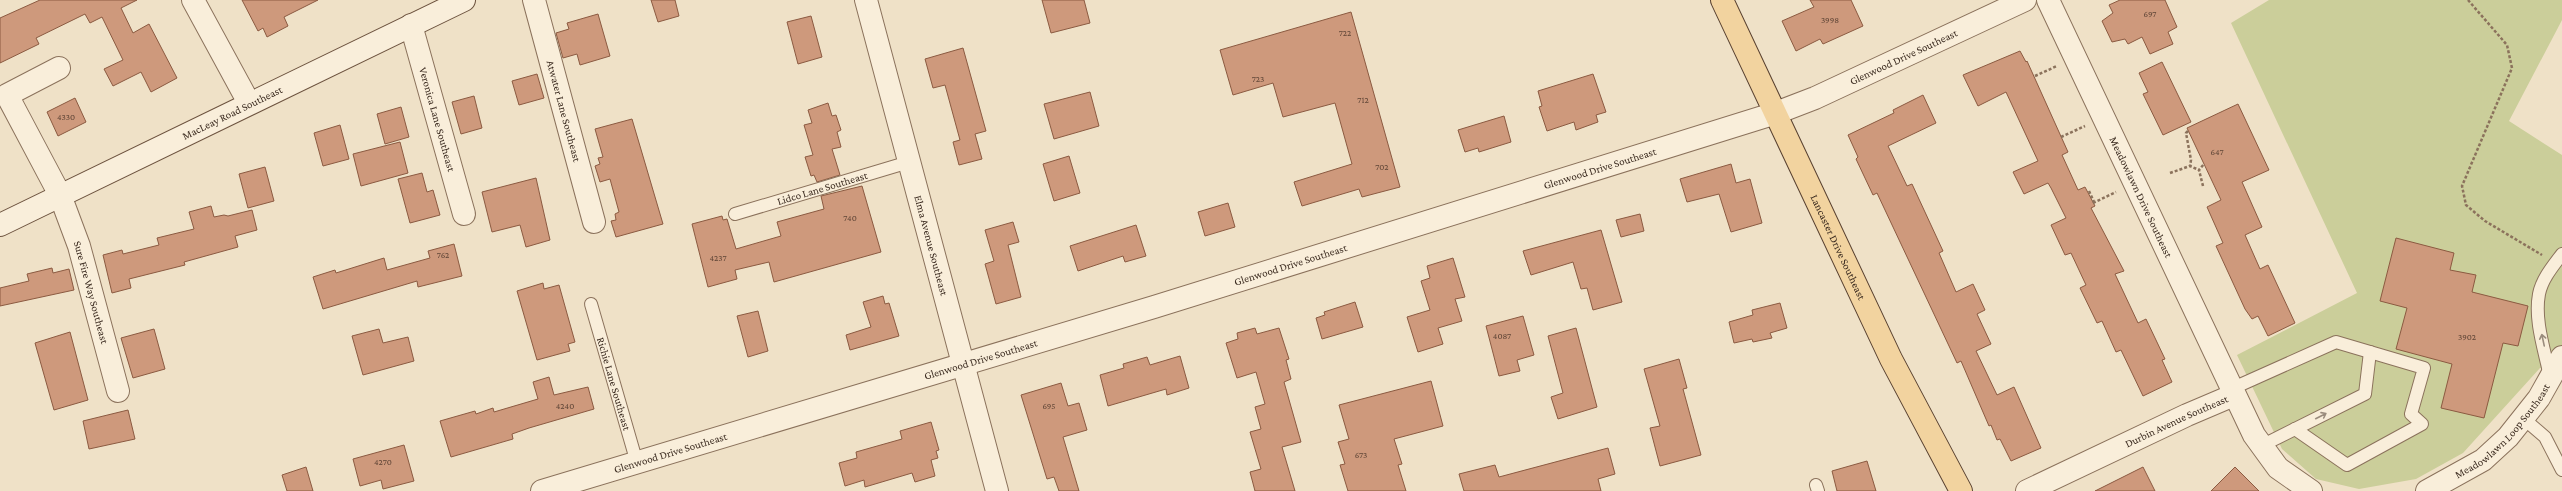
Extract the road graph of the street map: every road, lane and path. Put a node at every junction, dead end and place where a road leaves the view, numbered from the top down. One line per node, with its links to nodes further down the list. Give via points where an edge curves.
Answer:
1 (194, 0): 13 (street)
2 (464, 0): 9 (street, MacLeay Road Southeast)
3 (534, 0): 29 (street, Atwater Lane Southeast)
4 (866, 0): 18 (street, Elma Avenue Southeast)
5 (1722, 0): 14 (main road, Lancaster Drive Southeast)
6 (2025, 0): 14 (street, Glenwood Drive Southeast, via 1815,98)
7 (2048, 0): 38 (street, Meadowlawn Drive Southeast)
8 (2468, 0): 31 (path, via 2507,45 2512,68 2462,186 2466,205 2485,221)
9 (410, 25): 13 (street, MacLeay Road Southeast); 27 (street, Veronica Lane Southeast)
10 (2061, 64): 12 (path)
11 (59, 68): 26 (street, Sure Fire Way Southeast, via 8,95)
12 (2034, 76)
13 (249, 104): 26 (street, MacLeay Road Southeast)
14 (1776, 113): 35 (street, Glenwood Drive Southeast); 46 (main road, Lancaster Drive Southeast, via 1891,359)
15 (2089, 124): 17 (path)
16 (2188, 131): 20 (path, via 2186,133)
17 (2061, 137)
18 (909, 162): 28 (lane, Lidco Lane Southeast); 35 (street, Elma Avenue Southeast)
19 (2204, 164): 21 (path)
20 (2190, 166): 21 (path); 22 (path)
21 (2199, 170): 23 (path)
22 (2170, 173)
23 (2202, 186)
24 (2120, 190): 25 (path, via 2094,203)
25 (2089, 191)
26 (60, 195): 30 (street, MacLeay Road Southeast); 37 (street, Sure Fire Way Southeast, via 79,246)
27 (464, 214)
28 (735, 214)
29 (594, 222)
30 (0, 225)
31 (2559, 259): 36 (lane, one-way to 31, via 2540,330 2538,304 2544,281)
32 (591, 304): 42 (lane, Richie Lane Southeast)
33 (2370, 352): 38 (lane, via 2336,342); 40 (lane, one-way to 33, via 2365,394); 40 (lane, via 2424,368 2411,414 2422,424 2347,464)
34 (2562, 357): 36 (street, Meadowlawn Loop Southeast)
35 (963, 364): 42 (street, Glenwood Drive Southeast); 45 (street, Elma Avenue Southeast)
36 (2550, 378): 39 (street, Meadowlawn Loop Southeast)
37 (118, 391)
38 (2233, 392): 41 (street, Durbin Avenue Southeast); 47 (street, Durbin Avenue Southeast)
39 (2524, 419): 43 (lane, via 2545,437); 49 (street, Meadowlawn Loop Southeast, via 2483,460)
40 (2295, 429): 41 (lane)
41 (2261, 446): 48 (street, Durbin Avenue Southeast, via 2285,475)
42 (637, 463): 44 (street, Glenwood Drive Southeast)
43 (2562, 470)
44 (542, 491)
45 (997, 491)
46 (1961, 491)
47 (2027, 491)
48 (2311, 491)
49 (2427, 491)

